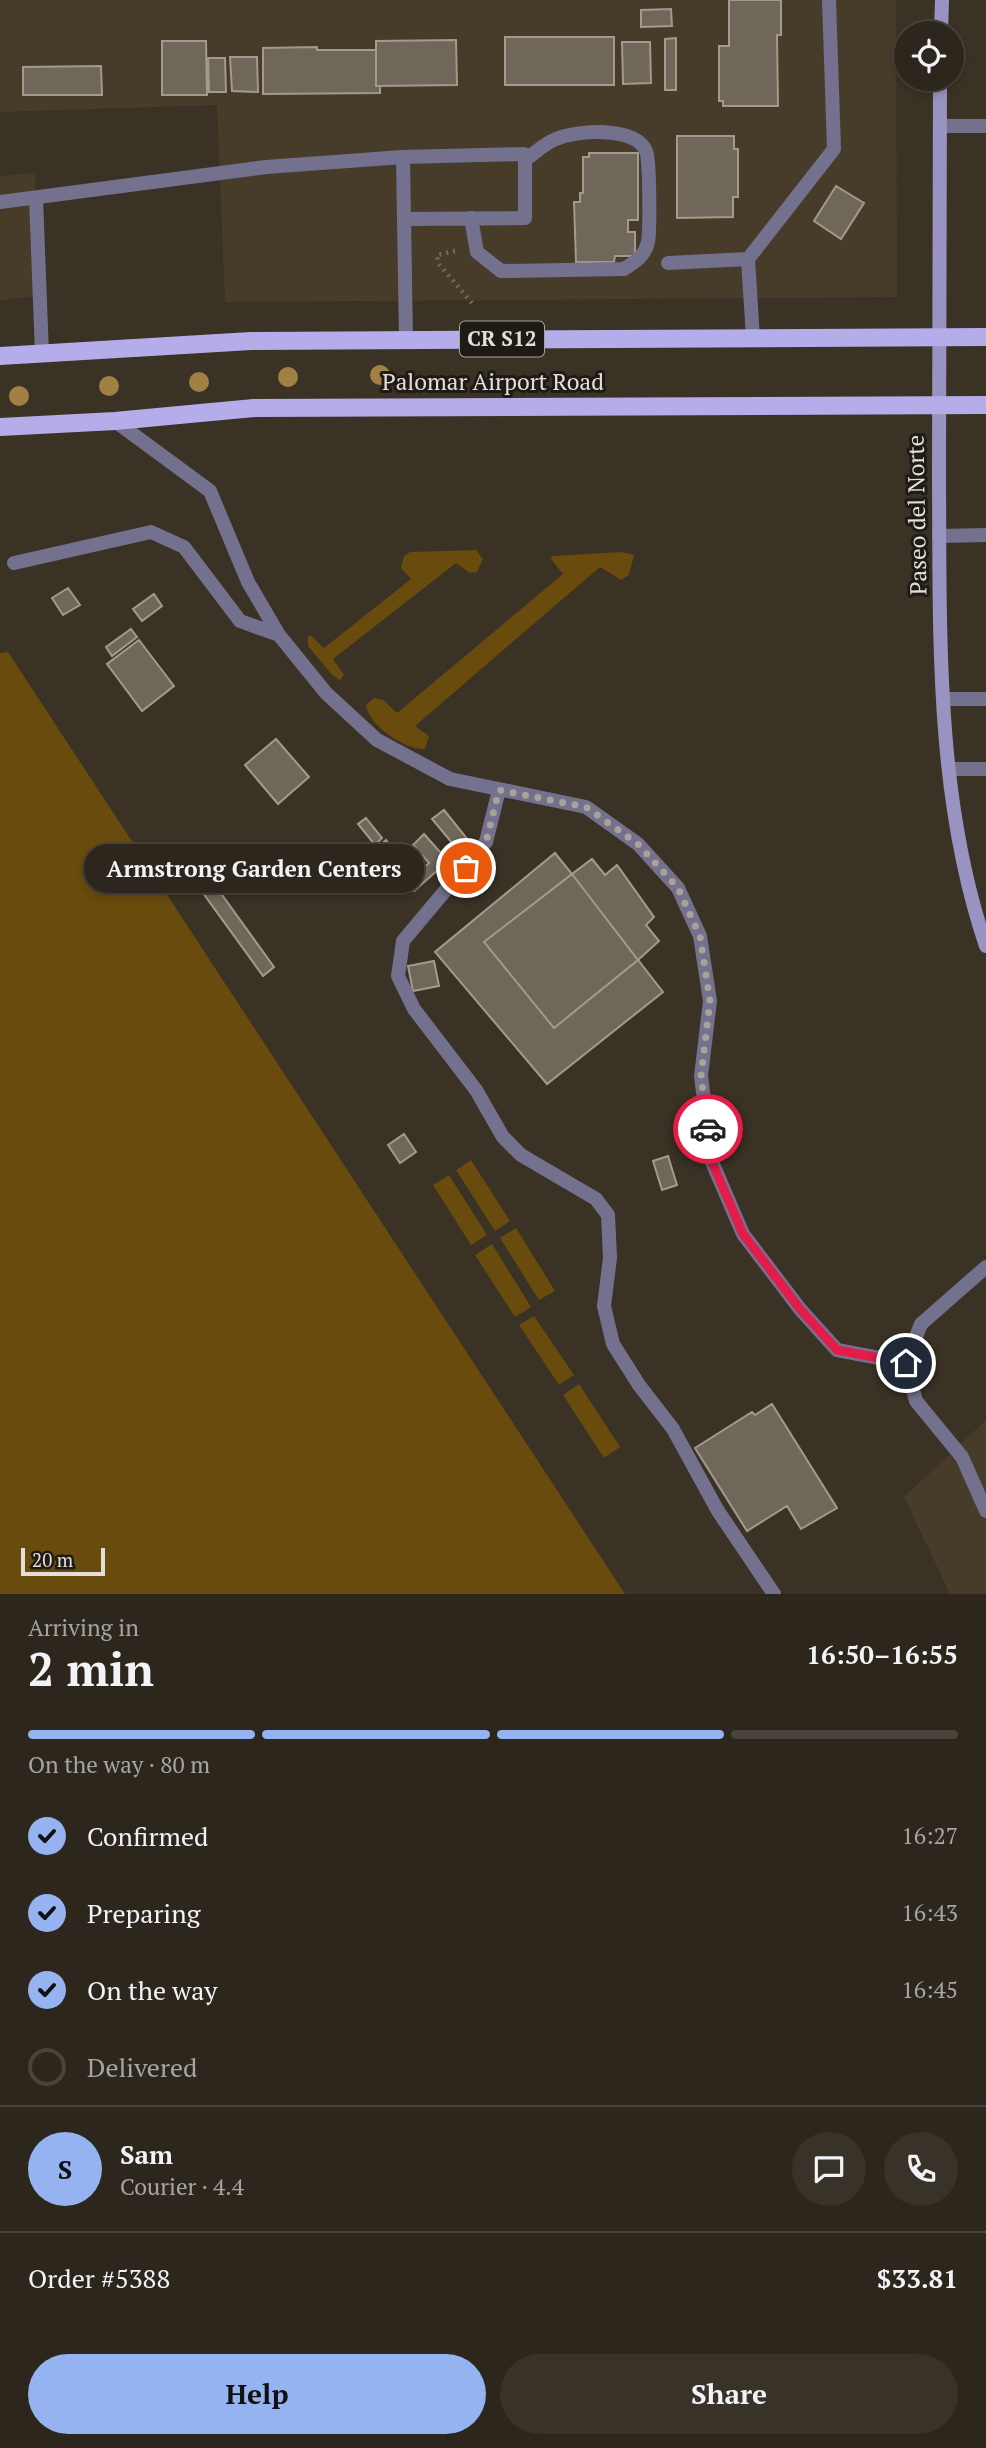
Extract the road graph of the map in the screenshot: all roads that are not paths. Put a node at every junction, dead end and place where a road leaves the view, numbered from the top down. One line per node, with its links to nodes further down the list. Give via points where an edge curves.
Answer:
1 (829, 0): 13 (lane, via 834,149)
2 (942, 0): 3 (main road)
3 (941, 21)
4 (940, 91): 5 (main road, Paseo del Norte)
5 (940, 127): 6 (lane); 15 (main road, Paseo del Norte)
6 (986, 127)
7 (403, 157): 8 (lane, via 524,154); 9 (lane, via 266,167); 12 (lane)
8 (525, 160): 11 (lane, via 525,218); 11 (lane, via 563,136 621,132 639,142 646,150 648,167 648,243 640,260 624,269 501,271 477,252)
9 (36, 198): 10 (lane); 19 (lane)
10 (0, 202)
11 (471, 218): 12 (lane)
12 (406, 219): 18 (lane)
13 (748, 259): 14 (lane); 17 (lane)
14 (668, 263)
15 (938, 337): 16 (main road, Palomar Airport Road / CR S12); 17 (main road, Palomar Airport Road / CR S12); 21 (main road, Paseo del Norte)
16 (986, 337)
17 (753, 338): 18 (main road, Palomar Airport Road / CR S12)
18 (406, 340): 19 (main road, Palomar Airport Road / CR S12, via 251,341)
19 (42, 354): 20 (main road, Palomar Airport Road / CR S12)
20 (0, 356)
21 (938, 405): 22 (main road, Palomar Airport Road); 23 (main road, Palomar Airport Road, via 254,408); 26 (main road, Paseo del Norte)
22 (986, 405)
23 (115, 421): 24 (main road, Palomar Airport Road); 28 (lane, via 210,491 248,582)
24 (0, 427)
25 (986, 535): 26 (lane)
26 (939, 536): 29 (main road, Paseo del Norte)
27 (14, 563): 28 (lane, via 151,532 184,547 240,621)
28 (279, 635): 33 (lane, via 326,693 377,740 450,779)
29 (943, 699): 30 (lane); 31 (main road, Paseo del Norte)
30 (986, 699)
31 (950, 769): 32 (lane); 34 (main road, Paseo del Norte, via 958,850)
32 (986, 769)
33 (499, 790): 36 (lane, via 586,807 638,844 678,888 700,936 710,1001 701,1076 712,1162 743,1234 837,1350); 38 (lane, via 486,842 402,941 398,975 414,1009 475,1090 503,1137 521,1155 596,1199 608,1215 610,1258 604,1306 613,1343 673,1429 718,1511)
34 (986, 946)
35 (986, 1267): 36 (lane, via 921,1324)
36 (906, 1363): 37 (lane, via 916,1401 961,1457)
37 (986, 1511)
38 (774, 1594)

